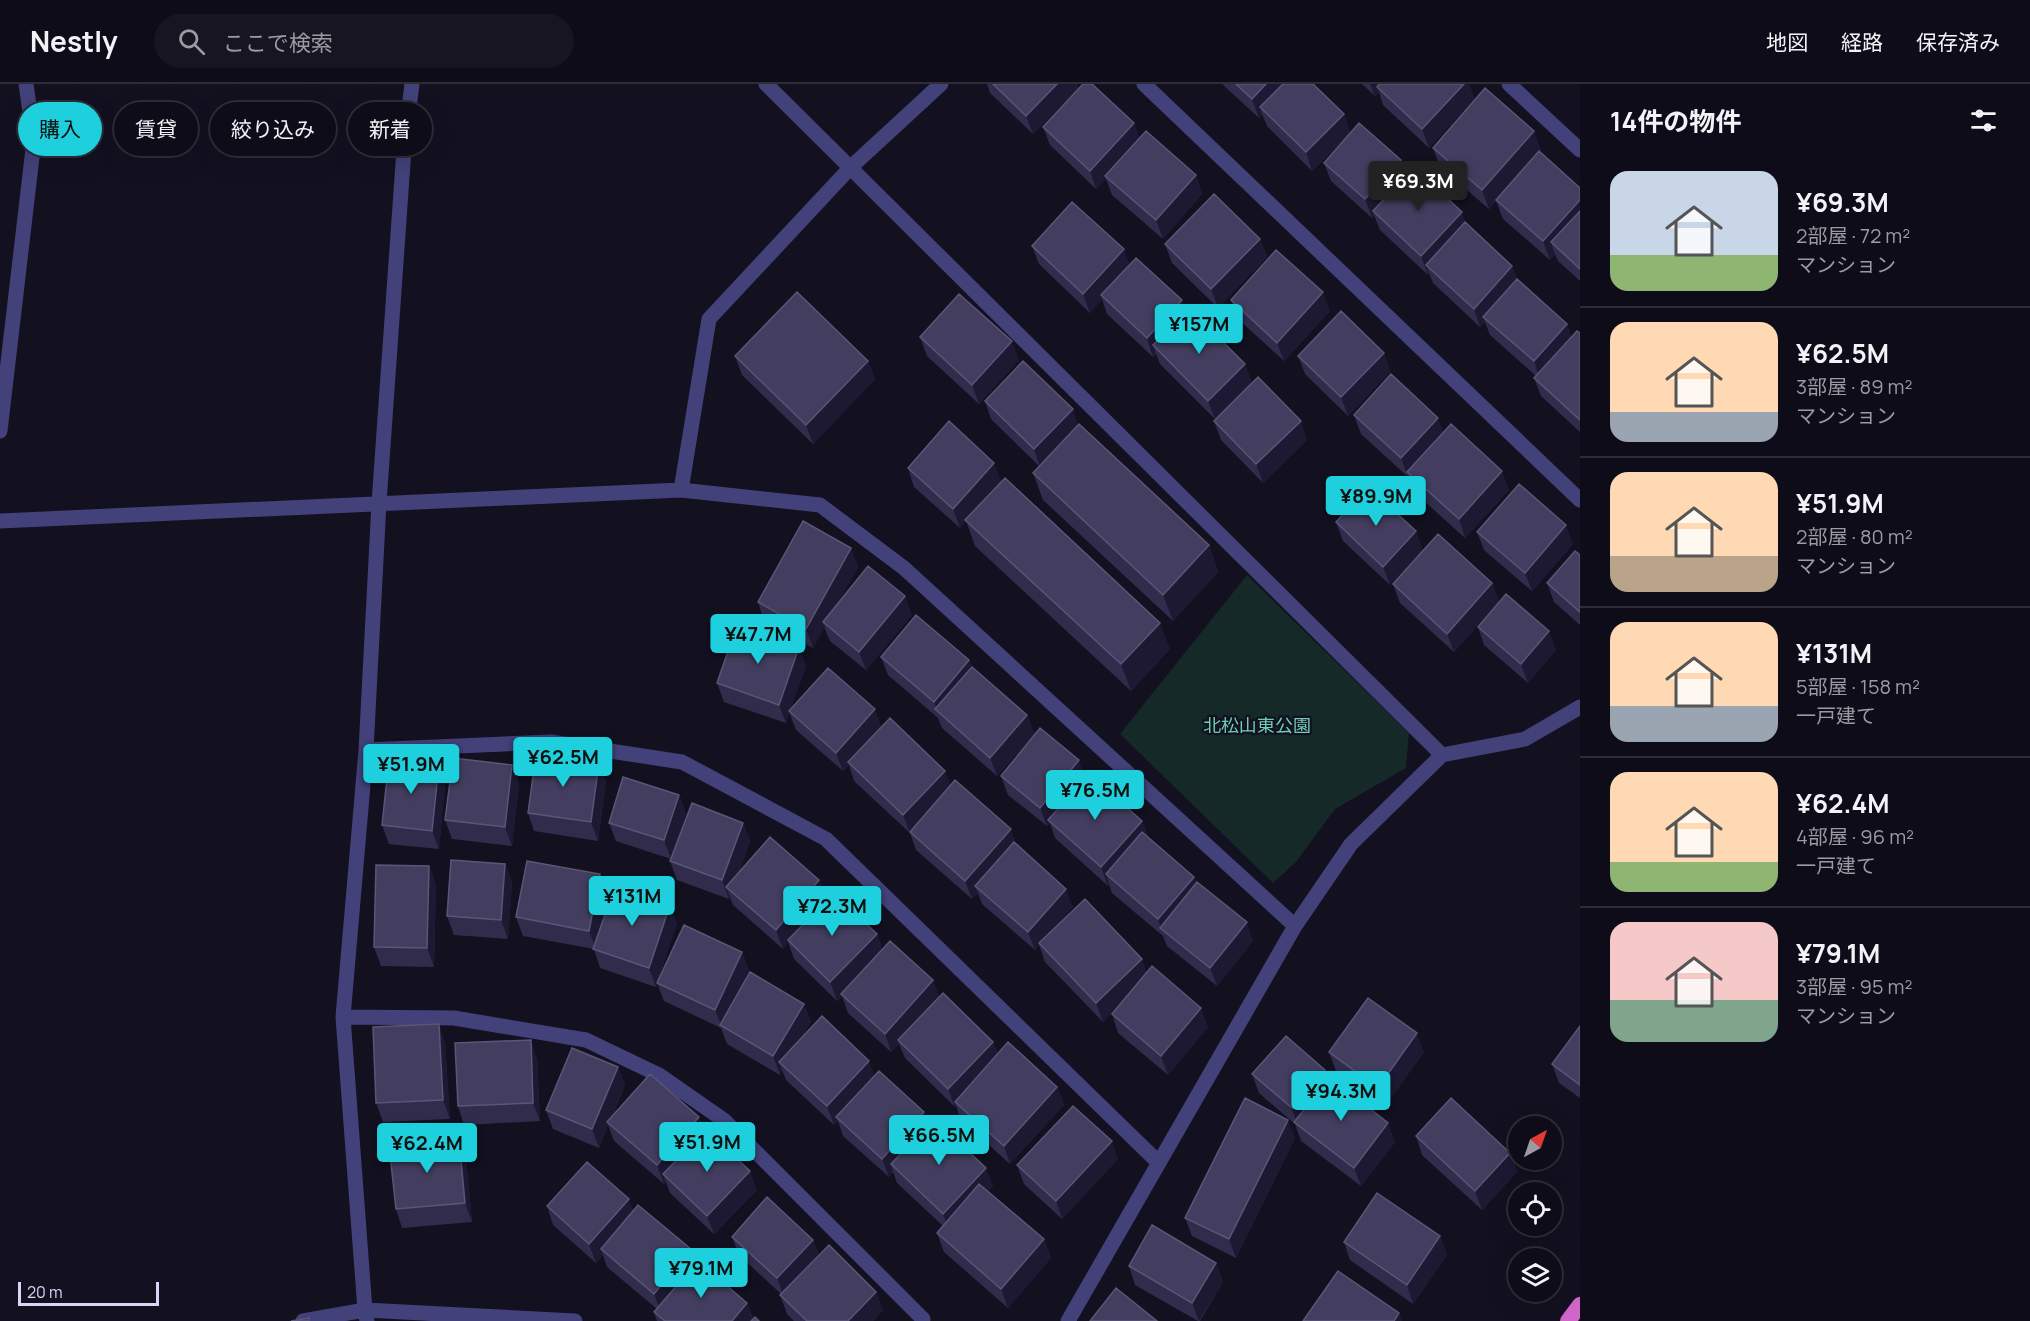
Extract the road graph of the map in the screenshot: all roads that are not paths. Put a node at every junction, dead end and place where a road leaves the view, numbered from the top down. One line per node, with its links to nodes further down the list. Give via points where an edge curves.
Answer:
1 (26, 84): 9 (street, via 34,140)
2 (412, 84): 12 (street)
3 (766, 84): 8 (street)
4 (941, 84): 8 (street)
5 (1144, 84): 11 (street)
6 (1509, 84): 7 (street)
7 (1580, 150)
8 (851, 167): 10 (street, via 709,319); 16 (street)
9 (0, 431)
10 (681, 490): 12 (street); 17 (street, via 820,505 904,568)
11 (1580, 500)
12 (379, 503): 13 (street); 15 (street)
13 (0, 521)
14 (1580, 707): 16 (street, via 1526,739)
15 (366, 750): 18 (street); 19 (street, via 551,742 682,762 826,839)
16 (1442, 755): 17 (street, via 1351,844)
17 (1295, 926): 19 (street)
18 (343, 1017): 21 (street); 22 (street, via 454,1018 586,1040 660,1075 725,1121)
19 (1159, 1163): 25 (street)
20 (1580, 1305): 26 (highway)
21 (366, 1316): 23 (street); 24 (street)
22 (923, 1320)
23 (303, 1321)
24 (575, 1321)
25 (1068, 1321)
26 (1568, 1321)

